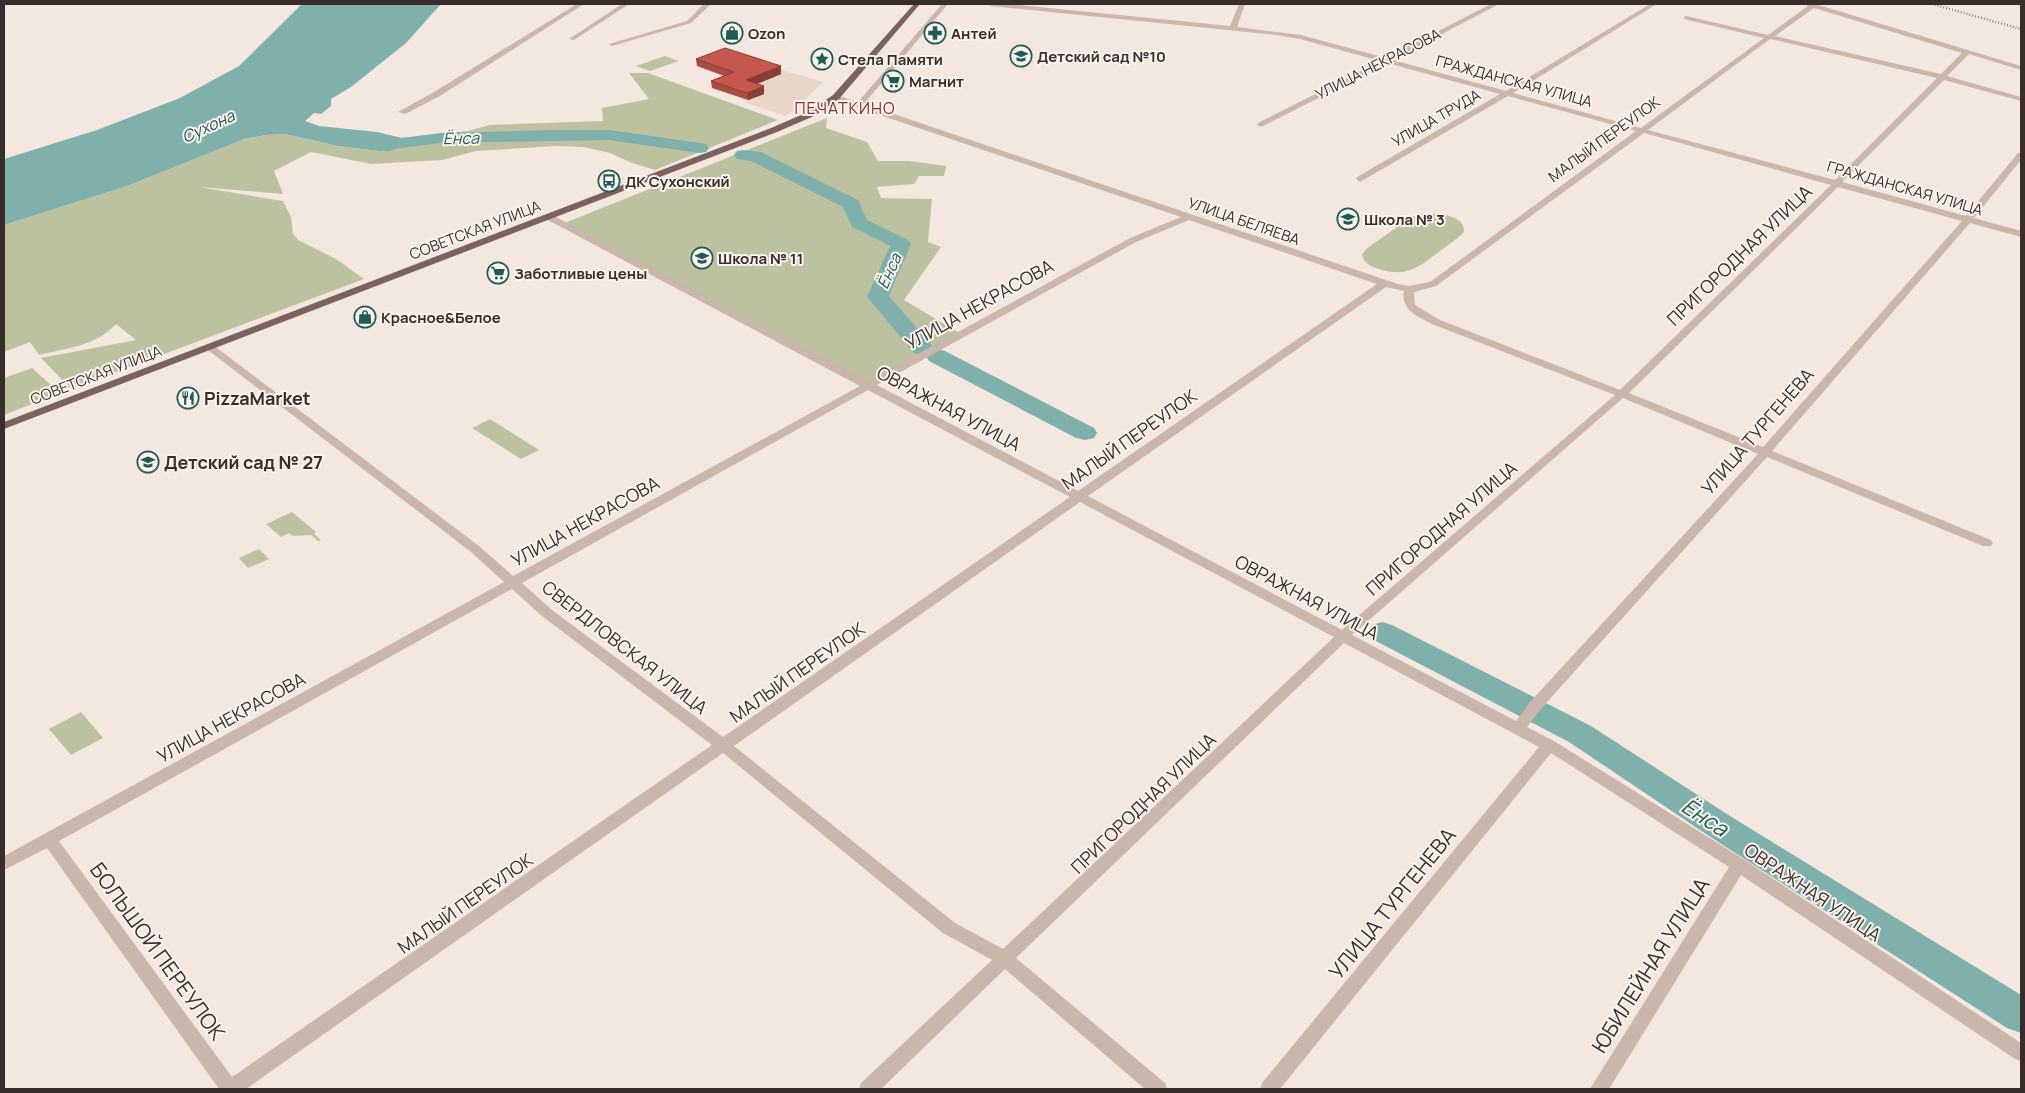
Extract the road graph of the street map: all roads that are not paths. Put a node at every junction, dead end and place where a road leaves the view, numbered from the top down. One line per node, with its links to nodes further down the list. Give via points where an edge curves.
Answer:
1 (581, 4): 24 (street, via 437,94)
2 (626, 4): 14 (street)
3 (705, 4): 15 (street, via 689,22)
4 (917, 4): 21 (main road, СОВЕТСКАЯ УЛИЦА)
5 (945, 4): 23 (street)
6 (991, 4): 12 (street, ГРАЖДАНСКАЯ УЛИЦА)
7 (1242, 4): 12 (street)
8 (1496, 4): 17 (street, УЛИЦА НЕКРАСОВА)
9 (1654, 4): 20 (street, УЛИЦА ТРУДА)
10 (1811, 4): 13 (street, МАЛЫЙ ПЕРЕУЛОК); 16 (street)
11 (1686, 18): 13 (street)
12 (1233, 28): 17 (street, ГРАЖДАНСКАЯ УЛИЦА, via 1301,37)
13 (1772, 37): 19 (street); 26 (street, МАЛЫЙ ПЕРЕУЛОК)
14 (572, 39)
15 (612, 44)
16 (1968, 51): 18 (street); 19 (street, ПРИГОРОДНАЯ УЛИЦА)
17 (1386, 60): 20 (street, ГРАЖДАНСКАЯ УЛИЦА); 25 (street, УЛИЦА НЕКРАСОВА)
18 (2021, 68)
19 (1943, 77): 22 (street); 29 (street, ПРИГОРОДНАЯ УЛИЦА)
20 (1507, 93): 26 (street, ГРАЖДАНСКАЯ УЛИЦА); 28 (street, УЛИЦА ТРУДА)
21 (836, 97): 23 (street, УЛИЦА БЕЛЯЕВА); 30 (main road, СОВЕТСКАЯ УЛИЦА, via 811,114 781,127)
22 (2021, 98)
23 (859, 105): 31 (street, УЛИЦА БЕЛЯЕВА)
24 (402, 112)
25 (1261, 125)
26 (1644, 130): 29 (street, ГРАЖДАНСКАЯ УЛИЦА); 35 (street, МАЛЫЙ ПЕРЕУЛОК, via 1433,284)
27 (2021, 155): 32 (street, УЛИЦА ТУРГЕНЕВА)
28 (1360, 179)
29 (1837, 183): 32 (street, ГРАЖДАНСКАЯ УЛИЦА); 38 (street, ПРИГОРОДНАЯ УЛИЦА)
30 (549, 217): 36 (main road, СОВЕТСКАЯ УЛИЦА); 37 (street, ОВРАЖНАЯ УЛИЦА)
31 (1188, 217): 34 (street, УЛИЦА БЕЛЯЕВА); 37 (street, УЛИЦА НЕКРАСОВА, via 1133,240)
32 (1969, 220): 33 (street, ГРАЖДАНСКАЯ УЛИЦА); 40 (street, УЛИЦА ТУРГЕНЕВА)
33 (2021, 234)
34 (1385, 284): 35 (street, УЛИЦА БЕЛЯЕВА); 41 (street, МАЛЫЙ ПЕРЕУЛОК)
35 (1409, 289): 38 (street, via 1406,300 1409,306 1436,322)
36 (210, 347): 39 (main road, СОВЕТСКАЯ УЛИЦА); 43 (street, СВЕРДЛОВСКАЯ УЛИЦА, via 446,526)
37 (869, 387): 41 (street, ОВРАЖНАЯ УЛИЦА); 43 (street, УЛИЦА НЕКРАСОВА)
38 (1622, 394): 40 (street); 44 (street, ПРИГОРОДНАЯ УЛИЦА)
39 (4, 426)
40 (1766, 452): 42 (street); 45 (street, УЛИЦА ТУРГЕНЕВА, via 1535,706)
41 (1078, 497): 44 (street, ОВРАЖНАЯ УЛИЦА); 47 (street, МАЛЫЙ ПЕРЕУЛОК)
42 (1988, 544)
43 (514, 582): 47 (street, СВЕРДЛОВСКАЯ УЛИЦА, via 547,613); 48 (street, УЛИЦА НЕКРАСОВА)
44 (1342, 637): 45 (street, ОВРАЖНАЯ УЛИЦА); 51 (street, ПРИГОРОДНАЯ УЛИЦА)
45 (1518, 729): 46 (street, ОВРАЖНАЯ УЛИЦА)
46 (1549, 745): 50 (street, ОВРАЖНАЯ УЛИЦА); 56 (street, УЛИЦА ТУРГЕНЕВА)
47 (724, 746): 51 (street, СВЕРДЛОВСКАЯ УЛИЦА, via 949,928); 53 (street, МАЛЫЙ ПЕРЕУЛОК)
48 (49, 839): 49 (street, УЛИЦА НЕКРАСОВА); 53 (street, БОЛЬШОЙ ПЕРЕУЛОК)
49 (4, 864)
50 (1739, 865): 52 (street, ОВРАЖНАЯ УЛИЦА); 57 (street, ЮБИЛЕЙНАЯ УЛИЦА)
51 (1005, 959): 54 (street, ПРИГОРОДНАЯ УЛИЦА); 55 (street, СВЕРДЛОВСКАЯ УЛИЦА)
52 (2021, 1053)
53 (230, 1089)
54 (868, 1089)
55 (1158, 1089)
56 (1269, 1089)
57 (1599, 1089)

